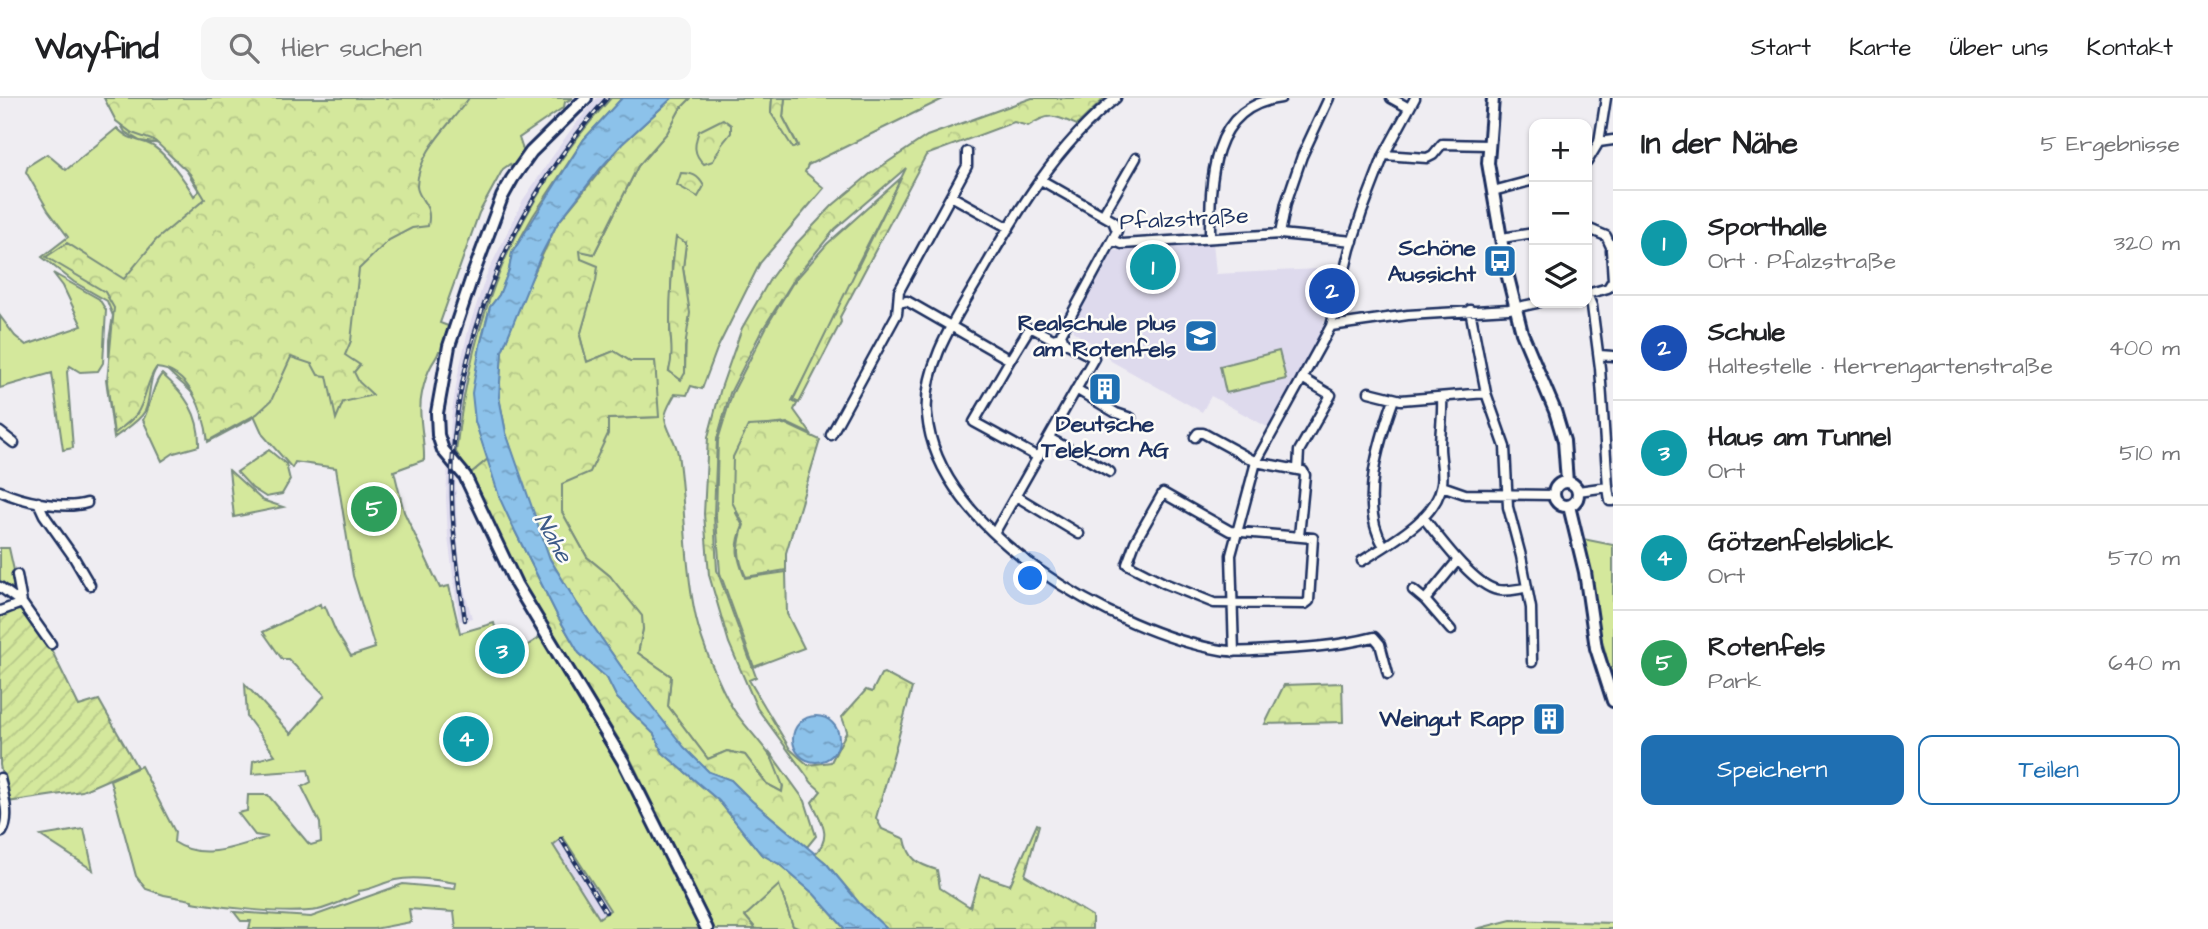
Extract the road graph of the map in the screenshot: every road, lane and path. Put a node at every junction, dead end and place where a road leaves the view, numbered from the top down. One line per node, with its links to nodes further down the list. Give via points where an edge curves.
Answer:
1 (586, 98): 96 (main road, via 531,152 502,197 449,346 437,413 438,435 443,450 465,476 516,584 623,761)
2 (1116, 98): 17 (street, via 1090,121)
3 (1281, 98): 26 (street, via 1244,110 1226,133 1214,172)
4 (1329, 98): 24 (street, via 1302,156)
5 (1391, 98): 9 (street)
6 (1415, 98): 9 (street)
7 (1493, 98): 12 (main road)
8 (1605, 98): 11 (street)
9 (1409, 108): 15 (street)
10 (1613, 140): 11 (street)
11 (1599, 142): 14 (street)
12 (1489, 145): 15 (street, via 1442,144 1427,158); 19 (main road)
13 (967, 152): 20 (street, via 967,166)
14 (1592, 154)
15 (1384, 155): 29 (street)
16 (1136, 158): 21 (street)
17 (1041, 180): 21 (street); 22 (street)
18 (1529, 181): 19 (street)
19 (1493, 191): 27 (main road)
20 (951, 196): 22 (street); 32 (street, via 899,291)
21 (1103, 215): 28 (street, via 1117,227)
22 (1009, 228): 37 (street)
23 (1592, 230): 30 (street, via 1606,236)
24 (1280, 233): 26 (street, Pfalzstraße); 29 (street, Pfalzstraße)
25 (1529, 234): 27 (street)
26 (1210, 237): 28 (street, Pfalzstraße, via 1122,244)
27 (1502, 238): 35 (main road)
28 (1112, 240): 39 (street, Pfalzstraße)
29 (1353, 241): 38 (street)
30 (1612, 250): 31 (street, via 1612,280 1608,288)
31 (1592, 293)
32 (898, 303): 37 (street, via 907,300); 51 (street, via 897,314)
33 (1529, 305): 35 (street)
34 (1592, 306): 40 (street)
35 (1515, 308): 36 (street); 59 (main road, via 1555,411 1567,454)
36 (1471, 310): 38 (street); 46 (street)
37 (952, 326): 42 (street); 72 (street, via 931,378 930,432 953,484)
38 (1331, 326): 43 (street)
39 (1061, 337): 42 (street, via 1053,339 1029,330); 44 (street, via 1094,358)
40 (1599, 355): 41 (street); 61 (street)
41 (1613, 356)
42 (1010, 360): 55 (street, via 974,422)
43 (1302, 378): 56 (street); 57 (street, via 1331,395 1300,451)
44 (1076, 389): 49 (street); 53 (street)
45 (1369, 392): 48 (street)
46 (1486, 393): 47 (street); 64 (street, via 1505,447)
47 (1442, 398): 48 (street); 60 (street)
48 (1394, 399): 76 (street, via 1373,476 1375,523)
49 (1131, 418)
50 (0, 432): 54 (street)
51 (831, 435)
52 (1195, 437): 56 (street, via 1200,433 1209,436)
53 (1049, 438): 55 (street); 58 (street)
54 (13, 443)
55 (1038, 457): 66 (street)
56 (1256, 462): 57 (street); 73 (street)
57 (1298, 469): 75 (street, via 1305,475)
58 (1110, 472)
59 (1566, 482): 63 (main road); 65 (main road, via 1558,484)
60 (1442, 485): 64 (street, via 1465,494); 71 (street)
61 (1608, 487): 63 (street); 67 (street)
62 (0, 491): 68 (street)
63 (1578, 491): 70 (main road, via 1576,502)
64 (1508, 495): 65 (street); 82 (street)
65 (1553, 495): 70 (main road, via 1559,505)
66 (1016, 496): 72 (street); 74 (street)
67 (1611, 501)
68 (38, 502): 69 (street); 80 (street)
69 (87, 503)
70 (1569, 506): 93 (main road, via 1585,572 1595,648)
71 (1423, 517): 76 (street); 77 (street)
72 (995, 532): 90 (street, via 1047,576 1099,608 1189,644)
73 (1236, 532): 75 (street); 86 (street); 86 (street, via 1163,493 1127,560 1164,583 1214,603)
74 (1079, 534)
75 (1299, 536): 86 (street, via 1313,538 1309,601)
76 (1384, 546): 78 (street)
77 (1458, 560): 82 (street, via 1493,589); 84 (street)
78 (1362, 561)
79 (17, 575): 85 (street)
80 (90, 584)
81 (0, 587): 85 (street)
82 (1525, 588): 91 (street, via 1531,608)
83 (1413, 590): 84 (street)
84 (1425, 600): 88 (street)
85 (22, 603): 87 (street); 89 (street)
86 (1231, 604): 90 (street)
87 (0, 611)
88 (1451, 630)
89 (51, 644)
90 (1234, 652): 92 (street, via 1340,645 1374,637)
91 (1532, 662)
92 (1388, 674)
93 (1613, 701)
94 (0, 778): 95 (street, via 5,804)
95 (1, 831)
96 (707, 929)

